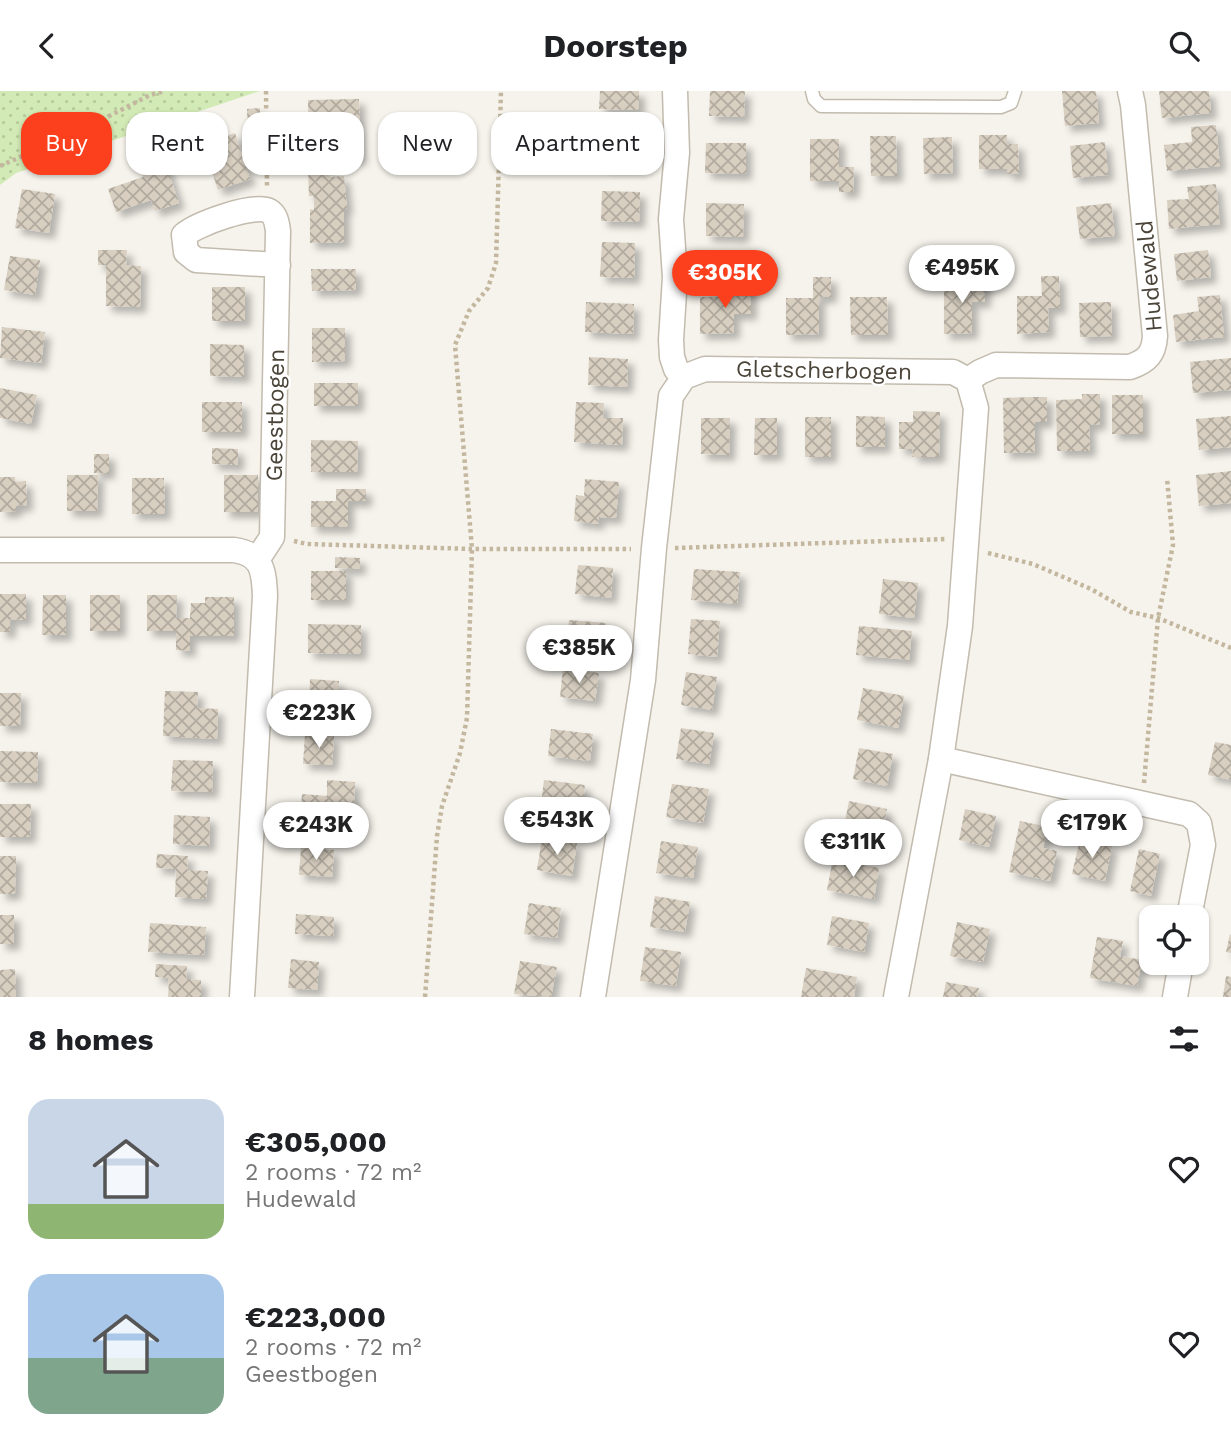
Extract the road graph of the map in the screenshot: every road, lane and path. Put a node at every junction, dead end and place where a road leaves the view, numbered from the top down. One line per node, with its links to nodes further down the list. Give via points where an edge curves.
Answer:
1 (165, 91): 8 (path)
2 (266, 91): 10 (path)
3 (501, 91): 18 (path, via 496,263 488,288 469,311 455,345)
4 (675, 91): 12 (street, via 671,340 672,358)
5 (812, 91): 6 (lane, via 821,106 1001,107 1011,103)
6 (1015, 91)
7 (1130, 91): 13 (street, Hudewald, via 1154,349 1130,367 996,365)
8 (151, 93): 9 (path)
9 (0, 166)
10 (267, 210): 11 (street, Geestbogen, via 275,216 278,231); 11 (street, via 251,209 194,227 184,235 186,252 196,260)
11 (278, 265): 15 (street, Geestbogen)
12 (684, 377): 13 (street, Gletscherbogen, via 705,369 953,372); 17 (street, via 671,396)
13 (968, 380): 16 (street, via 976,408)
14 (1167, 478): 21 (path, via 1173,545)
15 (272, 537): 18 (path, via 307,544); 20 (street)
16 (966, 543): 17 (path); 21 (path, via 1091,589 1131,613); 23 (street, via 960,626)
17 (654, 548): 18 (path); 29 (street, via 643,680)
18 (472, 549): 28 (path, via 467,719 437,836)
19 (0, 550): 20 (street, via 234,551 247,552)
20 (257, 560): 27 (street, via 264,575 265,596)
21 (1158, 618): 22 (path); 24 (path)
22 (1231, 647)
23 (941, 759): 24 (street); 30 (street)
24 (1142, 804): 25 (street, via 1189,814 1199,823 1203,845)
25 (1191, 905)
26 (1179, 975): 31 (street)
27 (242, 997)
28 (425, 997)
29 (593, 997)
30 (896, 997)
31 (1175, 997)

